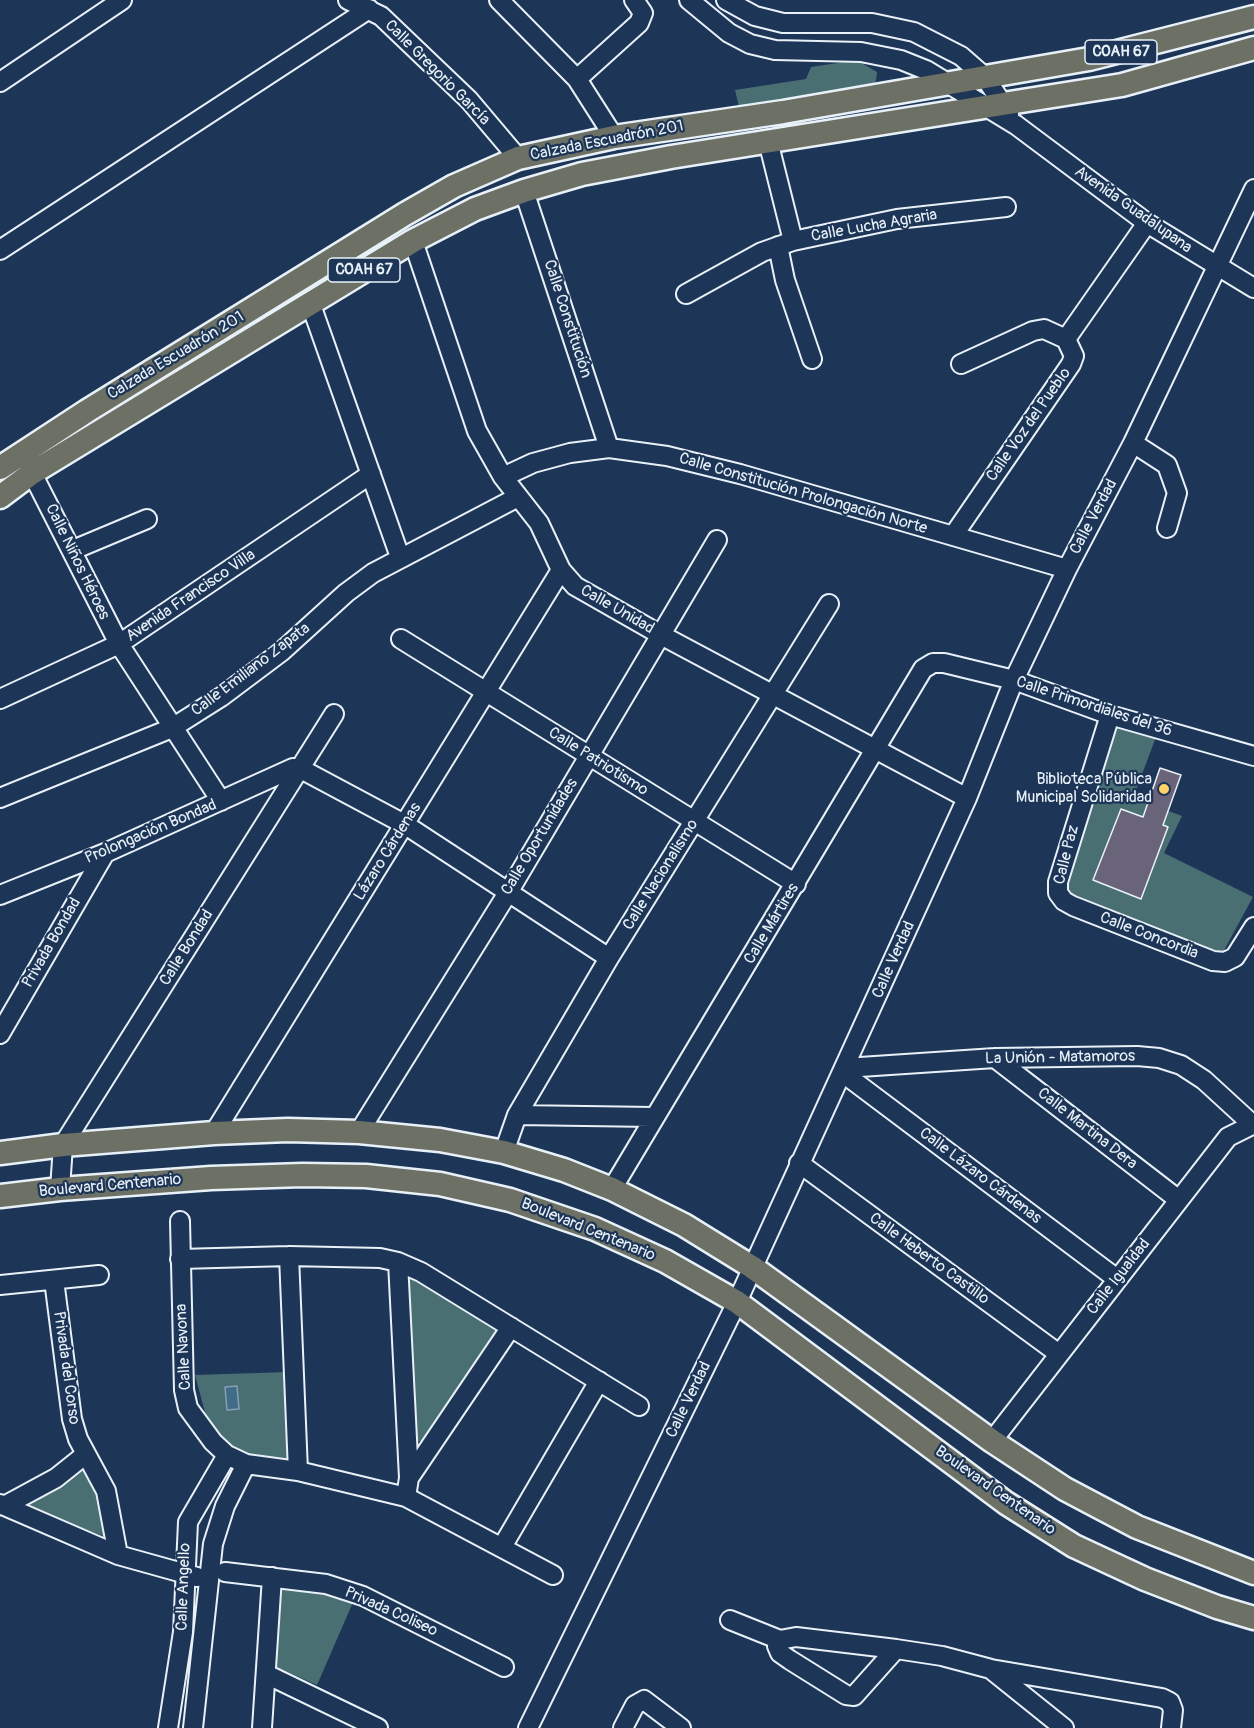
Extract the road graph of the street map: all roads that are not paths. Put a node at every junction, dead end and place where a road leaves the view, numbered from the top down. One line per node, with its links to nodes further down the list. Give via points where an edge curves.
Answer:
1 (122, 0): 16 (street)
2 (348, 0): 7 (street, Calle Gregorio García)
3 (499, 0): 15 (street)
4 (689, 0): 12 (street, via 729,33 750,44)
5 (726, 0): 9 (street, via 755,16)
6 (639, 7): 15 (street, via 639,23)
7 (369, 9): 22 (street, Calle Gregorio García, via 469,100); 29 (street)
8 (1254, 17): 14 (main road, Calzada Escuadrón 201 / COAH 67, via 1089,59)
9 (783, 23): 10 (street, via 872,23); 12 (street)
10 (914, 32): 13 (street); 14 (street, via 961,56)
11 (1254, 48): 18 (main road, Calzada Escuadrón 201 / COAH 67, via 1122,85)
12 (775, 50): 13 (street, via 861,52)
13 (901, 60): 17 (street)
14 (985, 77): 17 (main road, Calzada Escuadrón 201 / COAH 67); 18 (street)
15 (577, 79): 20 (street)
16 (0, 82)
17 (949, 83): 18 (street); 19 (main road, Calzada Escuadrón 201 / COAH 67)
18 (995, 105): 21 (main road, Calzada Escuadrón 201 / COAH 67); 26 (street, Avenida Guadalupana)
19 (783, 112): 20 (main road, Calzada Escuadrón 201 / COAH 67); 21 (main road)
20 (614, 136): 22 (main road, Calzada Escuadrón 201 / COAH 67)
21 (777, 140): 24 (main road, Calzada Escuadrón 201 / COAH 67, via 582,174); 28 (street)
22 (518, 158): 39 (main road, Calzada Escuadrón 201 / COAH 67, via 454,186 405,214)
23 (1254, 189): 30 (street, Calle Verdad)
24 (524, 190): 27 (main road, Calzada Escuadrón 201 / COAH 67); 38 (street, Calle Constitución)
25 (1006, 207): 28 (street, Calle Lucha Agraria, via 897,219)
26 (1147, 223): 30 (street, Avenida Guadalupana); 34 (street)
27 (413, 241): 33 (main road, Calzada Escuadrón 201 / COAH 67); 42 (street, Calle Unidad, via 477,431)
28 (786, 244): 32 (street, Calle Lucha Agraria); 35 (street, via 785,280)
29 (0, 250)
30 (1217, 267): 31 (street, Avenida Guadalupana); 37 (street, Calle Verdad)
31 (1254, 288)
32 (686, 294)
33 (310, 302): 40 (main road, Calzada Escuadrón 201 / COAH 67); 41 (street)
34 (1066, 339): 36 (street, via 1044,329 1033,331); 47 (street, Calle Voz del Pueblo, via 1074,356 1071,364)
35 (812, 359)
36 (961, 364)
37 (1133, 443): 46 (street, via 1167,465 1176,493); 51 (street, Calle Verdad)
38 (609, 448): 42 (street, Calle Constitución Prolongación Norte, via 561,455); 47 (street, Calle Constitución Prolongación Norte, via 668,456 740,474)
39 (0, 468)
40 (32, 473): 43 (main road, Calzada Escuadrón 201 / COAH 67); 49 (street, Calle Niños Héroes)
41 (371, 474): 50 (street); 56 (street, Avenida Francisco Villa)
42 (503, 477): 44 (street, Calle Unidad)
43 (0, 497)
44 (518, 497): 50 (street, Calle Emiliano Zapata); 52 (street, Calle Unidad, via 539,523)
45 (147, 519): 49 (street)
46 (1167, 528)
47 (953, 536): 51 (street, Calle Constitución Prolongación Norte)
48 (717, 540): 54 (street, Calle Oportunidades)
49 (73, 550): 56 (street, Calle Niños Héroes)
50 (400, 557): 64 (street, Calle Emiliano Zapata, via 346,594 273,659)
51 (1067, 569): 58 (street, Calle Verdad)
52 (561, 570): 54 (street, Calle Unidad, via 575,586); 59 (street, Lázaro Cárdenas)
53 (829, 604): 60 (street, Calle Nacionalismo)
54 (661, 636): 60 (street, Calle Unidad); 66 (street, Calle Oportunidades)
55 (401, 639): 59 (street, Calle Patriotismo)
56 (119, 644): 61 (street, Avenida Francisco Villa); 64 (street, Calle Niños Héroes)
57 (933, 663): 58 (street, Calle Primordiales del 36); 65 (street, Calle Mártires, via 923,669)
58 (1014, 680): 63 (street, Calle Primordiales del 36); 70 (street, Calle Verdad)
59 (486, 692): 66 (street, Calle Patriotismo); 73 (street, Lázaro Cárdenas)
60 (773, 695): 65 (street, Calle Unidad); 72 (street, Calle Nacionalismo)
61 (0, 699)
62 (334, 714): 68 (street, Calle Bondad)
63 (1110, 715): 67 (street, Calle Primordiales del 36); 77 (street, Calle Paz, via 1058,882)
64 (172, 728): 69 (street, Calle Emiliano Zapata); 71 (street, Calle Niños Héroes)
65 (876, 751): 70 (street, Calle Unidad); 75 (street, Calle Mártires)
66 (589, 756): 72 (street, Calle Patriotismo); 76 (street, Calle Oportunidades)
67 (1254, 756)
68 (301, 769): 71 (street, Prolongación Bondad, via 286,769); 73 (street); 89 (street, Calle Bondad)
69 (0, 798)
70 (967, 798): 83 (street, Calle Verdad)
71 (221, 801): 74 (street, Prolongación Bondad)
72 (695, 821): 75 (street, Calle Patriotismo); 80 (street, Calle Nacionalismo)
73 (404, 824): 76 (street); 88 (street, Lázaro Cárdenas)
74 (105, 852): 78 (street, Prolongación Bondad); 81 (street, Privada Bondad)
75 (796, 884): 85 (street, Calle Mártires)
76 (509, 891): 80 (street); 87 (street, Calle Oportunidades)
77 (1058, 893): 79 (street, Calle Concordia, via 1073,906 1213,961 1225,962 1242,950)
78 (0, 895)
79 (1254, 927)
80 (609, 958): 84 (street, Calle Nacionalismo)
81 (0, 1034)
82 (995, 1058): 83 (street, La Unión - Matamoros); 86 (street, La Unión - Matamoros, via 1159,1058 1181,1065 1204,1080); 96 (street, Calle Martina Dera)
83 (844, 1071): 92 (street, Calle Verdad); 103 (street, Calle Lázaro Cárdenas)
84 (517, 1115): 85 (street); 90 (street, Calle Nacionalismo)
85 (653, 1117): 94 (street, Calle Mártires)
86 (1253, 1124): 96 (street, Calle Igualdad, via 1228,1137)
87 (359, 1132): 88 (main road); 90 (main road, via 440,1140)
88 (214, 1133): 89 (main road)
89 (63, 1145): 91 (main road); 93 (street, Calle Bondad)
90 (504, 1152): 94 (main road)
91 (0, 1153)
92 (799, 1163): 101 (street, Calle Verdad); 108 (street, Calle Heberto Castillo)
93 (60, 1189): 95 (main road, Boulevard Centenario); 106 (main road, Boulevard Centenario, via 303,1175 366,1176 440,1184 510,1200 595,1230 665,1261)
94 (612, 1189): 101 (main road, via 684,1225)
95 (0, 1196)
96 (1179, 1200): 103 (street, Calle Igualdad)
97 (180, 1221): 99 (street, Calle Navona)
98 (290, 1256): 99 (street); 100 (street); 115 (street)
99 (180, 1259): 113 (street, Calle Navona, via 188,1408)
100 (398, 1262): 107 (street); 116 (street)
101 (752, 1267): 106 (street, Calle Verdad); 111 (main road)
102 (99, 1275): 104 (street)
103 (1117, 1279): 108 (street, Calle Igualdad)
104 (54, 1280): 105 (street); 112 (street, Privada del Corso, via 72,1419)
105 (0, 1286)
106 (737, 1302): 127 (main road, Boulevard Centenario, via 1006,1503 1074,1546 1145,1579); 138 (street, Calle Verdad)
107 (511, 1327): 109 (street); 116 (street)
108 (1059, 1354): 111 (street, Calle Igualdad)
109 (599, 1381): 110 (street); 119 (street)
110 (639, 1406)
111 (992, 1441): 122 (main road, via 1065,1489 1137,1527)
112 (86, 1454): 118 (street, via 56,1478); 120 (street, Privada del Corso, via 106,1491)
113 (227, 1455): 114 (street, Calle Navona); 123 (street, Calle Angello, via 188,1522)
114 (246, 1464): 115 (street, Calle Navona); 126 (street, Calle Angello, via 218,1526)
115 (298, 1471): 117 (street, Calle Navona)
116 (409, 1478): 117 (street)
117 (406, 1497): 119 (street, Calle Navona)
118 (2, 1505): 120 (street)
119 (502, 1547): 124 (street, Calle Navona)
120 (118, 1555): 123 (street)
121 (225, 1572): 125 (street, Privada Coliseo)
122 (1254, 1573)
123 (186, 1575): 126 (street); 134 (street, Calle Angello, via 183,1632)
124 (553, 1575)
125 (272, 1577): 131 (street, Privada Coliseo, via 326,1584 363,1596); 133 (street)
126 (208, 1580): 135 (street, Calle Angello)
127 (1254, 1618)
128 (730, 1620): 129 (street)
129 (780, 1640): 130 (street, via 796,1637); 130 (street, via 780,1653 846,1695 854,1696)
130 (896, 1648): 132 (street)
131 (504, 1667)
132 (991, 1669): 141 (street); 142 (street, via 1162,1698 1170,1702 1173,1710)
133 (266, 1674): 136 (street); 137 (street)
134 (168, 1728)
135 (193, 1728)
136 (262, 1728)
137 (378, 1728)
138 (528, 1728)
139 (623, 1728): 140 (street, via 635,1705 644,1700)
140 (681, 1728)
141 (1064, 1728)
142 (1171, 1728)

